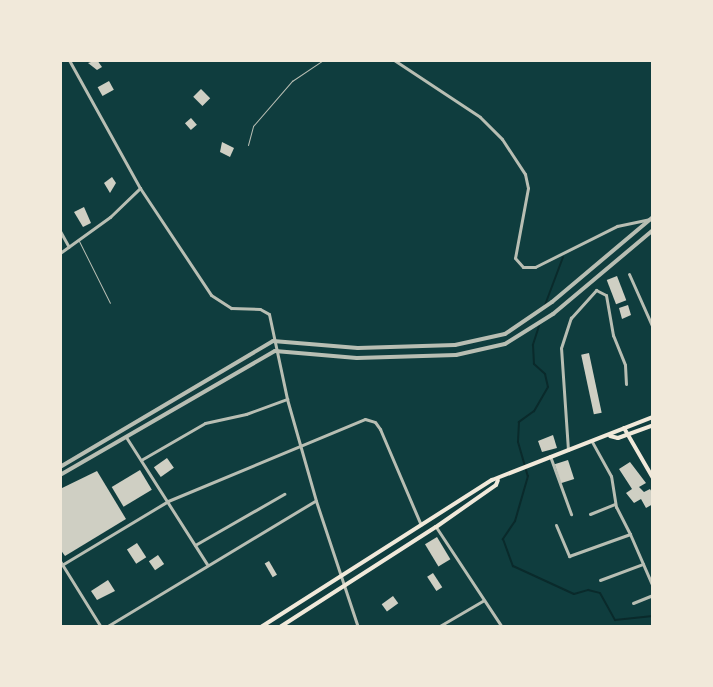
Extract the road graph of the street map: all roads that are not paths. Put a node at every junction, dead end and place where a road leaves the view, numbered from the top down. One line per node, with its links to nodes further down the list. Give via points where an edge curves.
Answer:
1 (69, 60): 5 (street)
2 (323, 60): 4 (lane, via 292,81 253,126)
3 (394, 60): 6 (street, via 480,117 525,174 528,188 515,258 523,267 535,267 617,226)
4 (248, 145)
5 (140, 188): 11 (street); 17 (street, via 211,295 231,308 269,314)
6 (652, 218): 7 (street)
7 (639, 229): 10 (street); 17 (street, via 505,334 455,345 358,348)
8 (653, 230): 10 (street)
9 (60, 231): 12 (street)
10 (645, 236): 18 (street, via 553,314 494,348 456,355 357,358)
11 (79, 240): 12 (street); 15 (lane)
12 (69, 247): 13 (street)
13 (60, 253)
14 (629, 274): 16 (street)
15 (110, 303)
16 (653, 328)
17 (273, 341): 18 (street); 32 (street)
18 (275, 351): 20 (street); 26 (street)
19 (626, 384): 29 (street, via 606,295 596,290 571,318 561,348)
20 (287, 399): 28 (street); 31 (street, via 205,423)
21 (653, 417): 23 (main road)
22 (653, 425): 24 (main road)
23 (624, 428): 24 (main road); 25 (main road)
24 (627, 435): 25 (main road); 34 (main road)
25 (610, 436): 27 (main road)
26 (126, 437): 31 (street); 33 (street)
27 (592, 442): 29 (main road); 39 (street, via 611,476)
28 (299, 444): 37 (street); 38 (street); 42 (street, via 365,419 375,422)
29 (568, 450): 30 (main road)
30 (550, 456): 35 (main road); 40 (street)
31 (141, 460): 37 (street)
32 (60, 467)
33 (60, 475)
34 (653, 478)
35 (498, 480): 42 (main road); 44 (main road)
36 (284, 494): 46 (street)
37 (168, 501): 46 (street); 47 (street)
38 (316, 501): 48 (street); 50 (street)
39 (615, 504): 41 (street); 45 (street)
40 (571, 514)
41 (590, 514)
42 (421, 525): 50 (main road)
43 (556, 525): 45 (street, via 569,556)
44 (436, 527): 52 (main road); 55 (street)
45 (630, 534): 49 (street)
46 (195, 545): 48 (street)
47 (61, 564): 58 (street)
48 (207, 564): 58 (street)
49 (643, 564): 51 (street); 53 (street)
50 (341, 576): 52 (street); 59 (main road)
51 (600, 580)
52 (344, 586): 60 (main road); 61 (street)
53 (653, 587)
54 (653, 595): 56 (street)
55 (484, 600): 57 (street); 63 (street)
56 (633, 603)
57 (446, 625): 62 (street)
58 (104, 627)
59 (261, 627)
60 (280, 627)
61 (358, 627)
62 (438, 627)
63 (502, 627)

